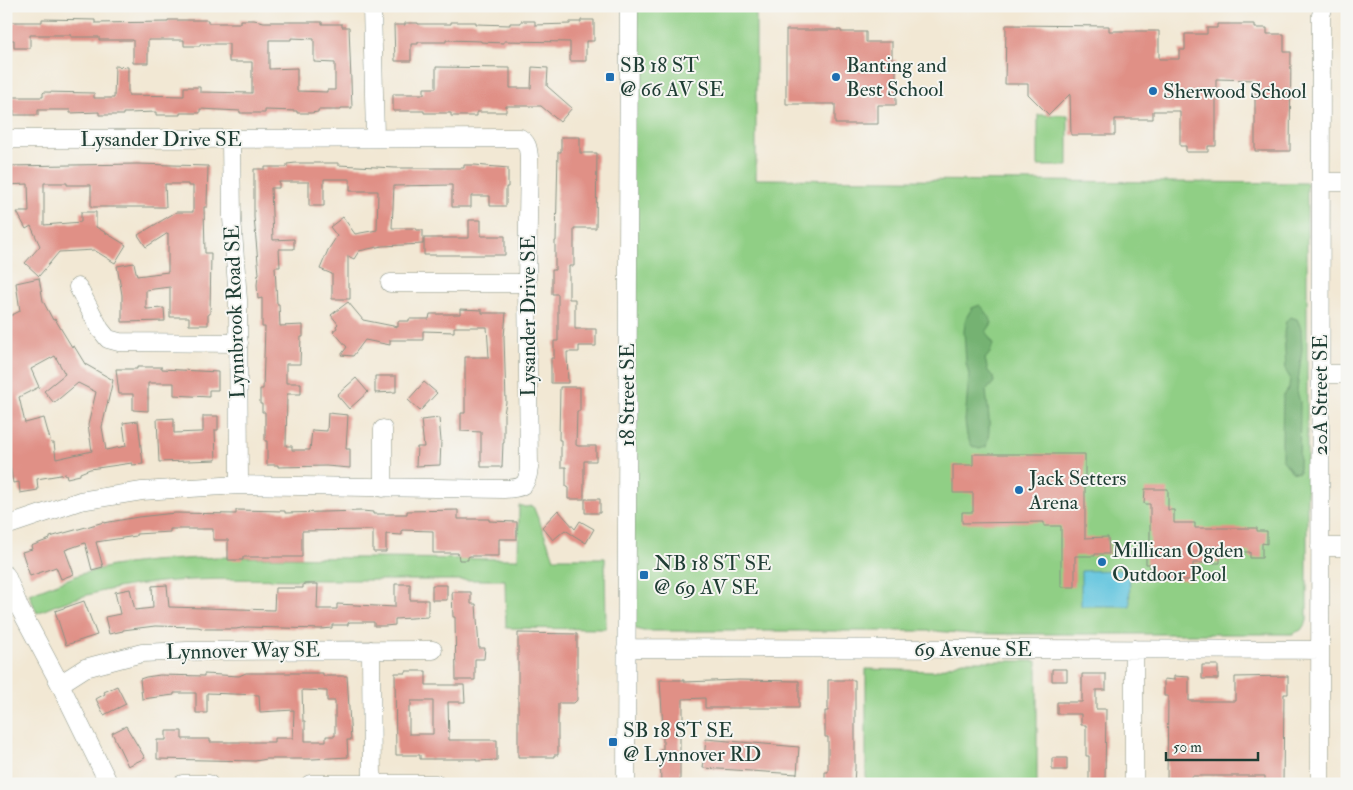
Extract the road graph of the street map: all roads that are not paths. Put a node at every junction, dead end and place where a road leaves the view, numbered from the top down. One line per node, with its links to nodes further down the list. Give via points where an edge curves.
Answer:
1 (372, 6): 4 (street)
2 (629, 6): 22 (street, 18 Street SE)
3 (1324, 6): 7 (street, 20A Street SE)
4 (375, 138): 6 (street, Lysander Drive SE); 10 (street, Lysander Drive SE, via 520,138 525,142 529,157)
5 (6, 139): 6 (street, Lysander Drive SE)
6 (231, 140): 12 (street, Lynnbrook Road SE)
7 (1321, 182): 8 (street); 13 (street, 20A Street SE)
8 (1347, 182)
9 (390, 283): 10 (street)
10 (527, 284): 17 (street, Lysander Drive SE, via 529,468 525,484 504,489)
11 (78, 287): 12 (street, via 108,339 119,342)
12 (239, 343): 16 (street, Lynnbrook Road SE)
13 (1320, 374): 14 (street); 19 (street, 20A Street SE)
14 (1347, 374)
15 (383, 429): 17 (street)
16 (239, 485): 17 (street, Lysander Drive SE); 18 (street, Lysander Drive SE, via 142,491 80,501)
17 (383, 488)
18 (6, 526)
19 (1320, 547): 20 (street); 26 (street, 20A Street SE)
20 (1347, 547)
21 (6, 575): 27 (street, via 20,609)
22 (626, 648): 23 (street, 69 Avenue SE); 34 (street, 18 Street SE)
23 (1134, 649): 26 (street, 69 Avenue SE); 35 (street)
24 (371, 650): 25 (street, Lynnover Way SE); 27 (street, Lynnover Way SE, via 142,653 85,668); 28 (street)
25 (434, 650)
26 (1320, 650): 36 (street, 20A Street SE)
27 (60, 684): 29 (street)
28 (372, 783): 32 (street); 33 (street)
29 (109, 784)
30 (182, 784): 31 (street)
31 (209, 784)
32 (310, 784)
33 (436, 784)
34 (626, 784)
35 (1134, 784)
36 (1320, 784)

